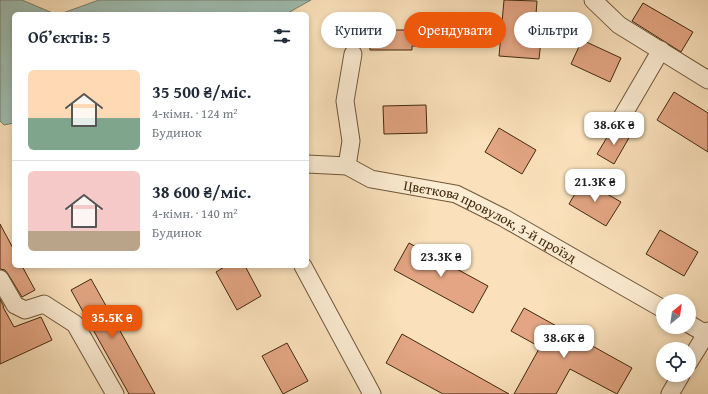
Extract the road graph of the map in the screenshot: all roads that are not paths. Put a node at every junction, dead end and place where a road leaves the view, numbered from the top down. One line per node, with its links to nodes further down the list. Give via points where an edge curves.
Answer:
1 (593, 0): 2 (street, via 619,25)
2 (661, 50): 4 (street); 5 (street)
3 (353, 54): 7 (street, via 345,101 351,141)
4 (708, 80)
5 (619, 122)
6 (309, 164): 7 (street, Цвєткова провулок, 3-й проїзд)
7 (347, 166): 10 (street, Цвєткова провулок, 3-й проїзд, via 372,179 456,194 504,218)
8 (304, 268): 16 (street)
9 (0, 279): 15 (street, via 15,305 25,310 44,304 75,324)
10 (656, 305)
11 (696, 327): 12 (street)
12 (707, 332): 13 (street)
13 (696, 350)
14 (677, 382): 17 (street)
15 (115, 394)
16 (372, 394)
17 (670, 394)

